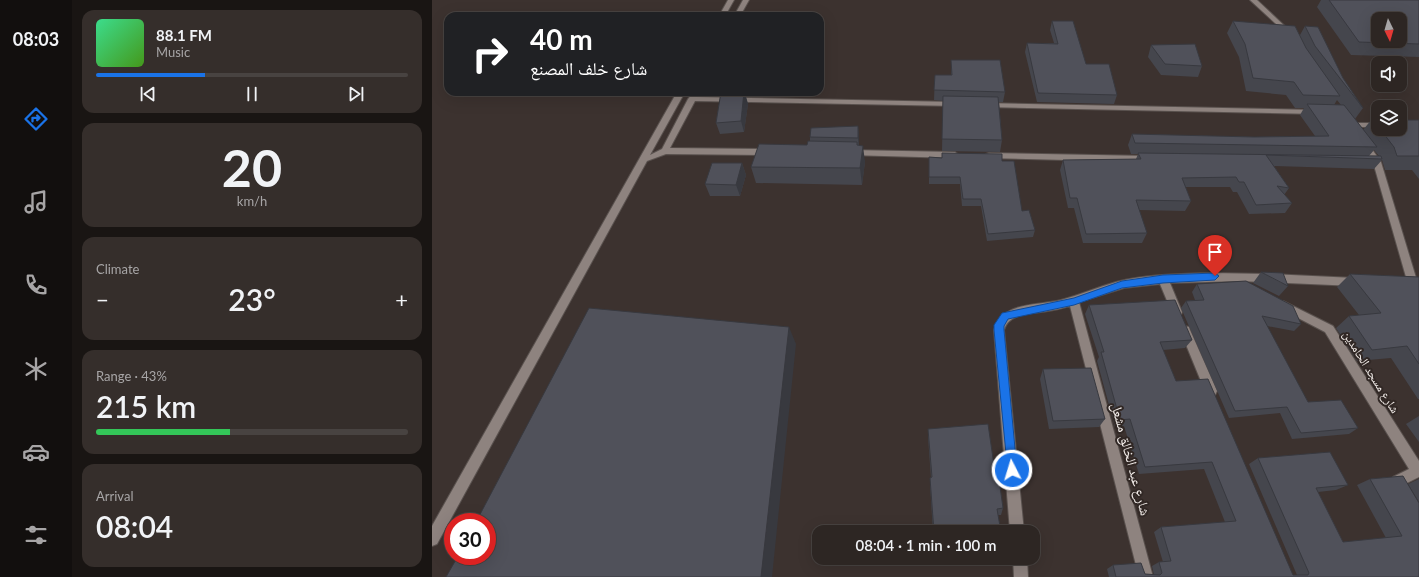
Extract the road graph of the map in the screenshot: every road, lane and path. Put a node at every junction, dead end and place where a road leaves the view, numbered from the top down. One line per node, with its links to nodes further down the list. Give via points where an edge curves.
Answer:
1 (731, 0): 4 (street)
2 (746, 0): 5 (street)
3 (1253, 0): 6 (street)
4 (724, 12)
5 (739, 12)
6 (1294, 39)
7 (679, 96): 19 (street)
8 (693, 96): 14 (street)
9 (724, 96): 10 (street)
10 (962, 104)
11 (978, 105): 12 (street)
12 (1324, 112)
13 (1371, 126): 24 (street, via 1351,128 1373,162)
14 (665, 151): 15 (street); 19 (street)
15 (781, 152)
16 (843, 153): 17 (street)
17 (961, 155)
18 (976, 156): 20 (street)
19 (644, 159): 31 (street)
20 (1159, 159)
21 (1228, 276): 22 (street); 23 (street); 25 (street)
22 (1163, 279): 27 (street, via 1122,285); 28 (street)
23 (1367, 282)
24 (1412, 285)
25 (1255, 290)
26 (1275, 300): 29 (street, شارع مسجد الحامدين, via 1329,329 1418,471 1398,481)
27 (1074, 301): 30 (street, via 1011,313 1005,316 999,325); 34 (street, شارع عبد الخالق مشعل)
28 (1216, 403)
29 (1405, 494)
30 (1016, 525)
31 (432, 539)
32 (1020, 565): 33 (street)
33 (1021, 577)
34 (1146, 577)

